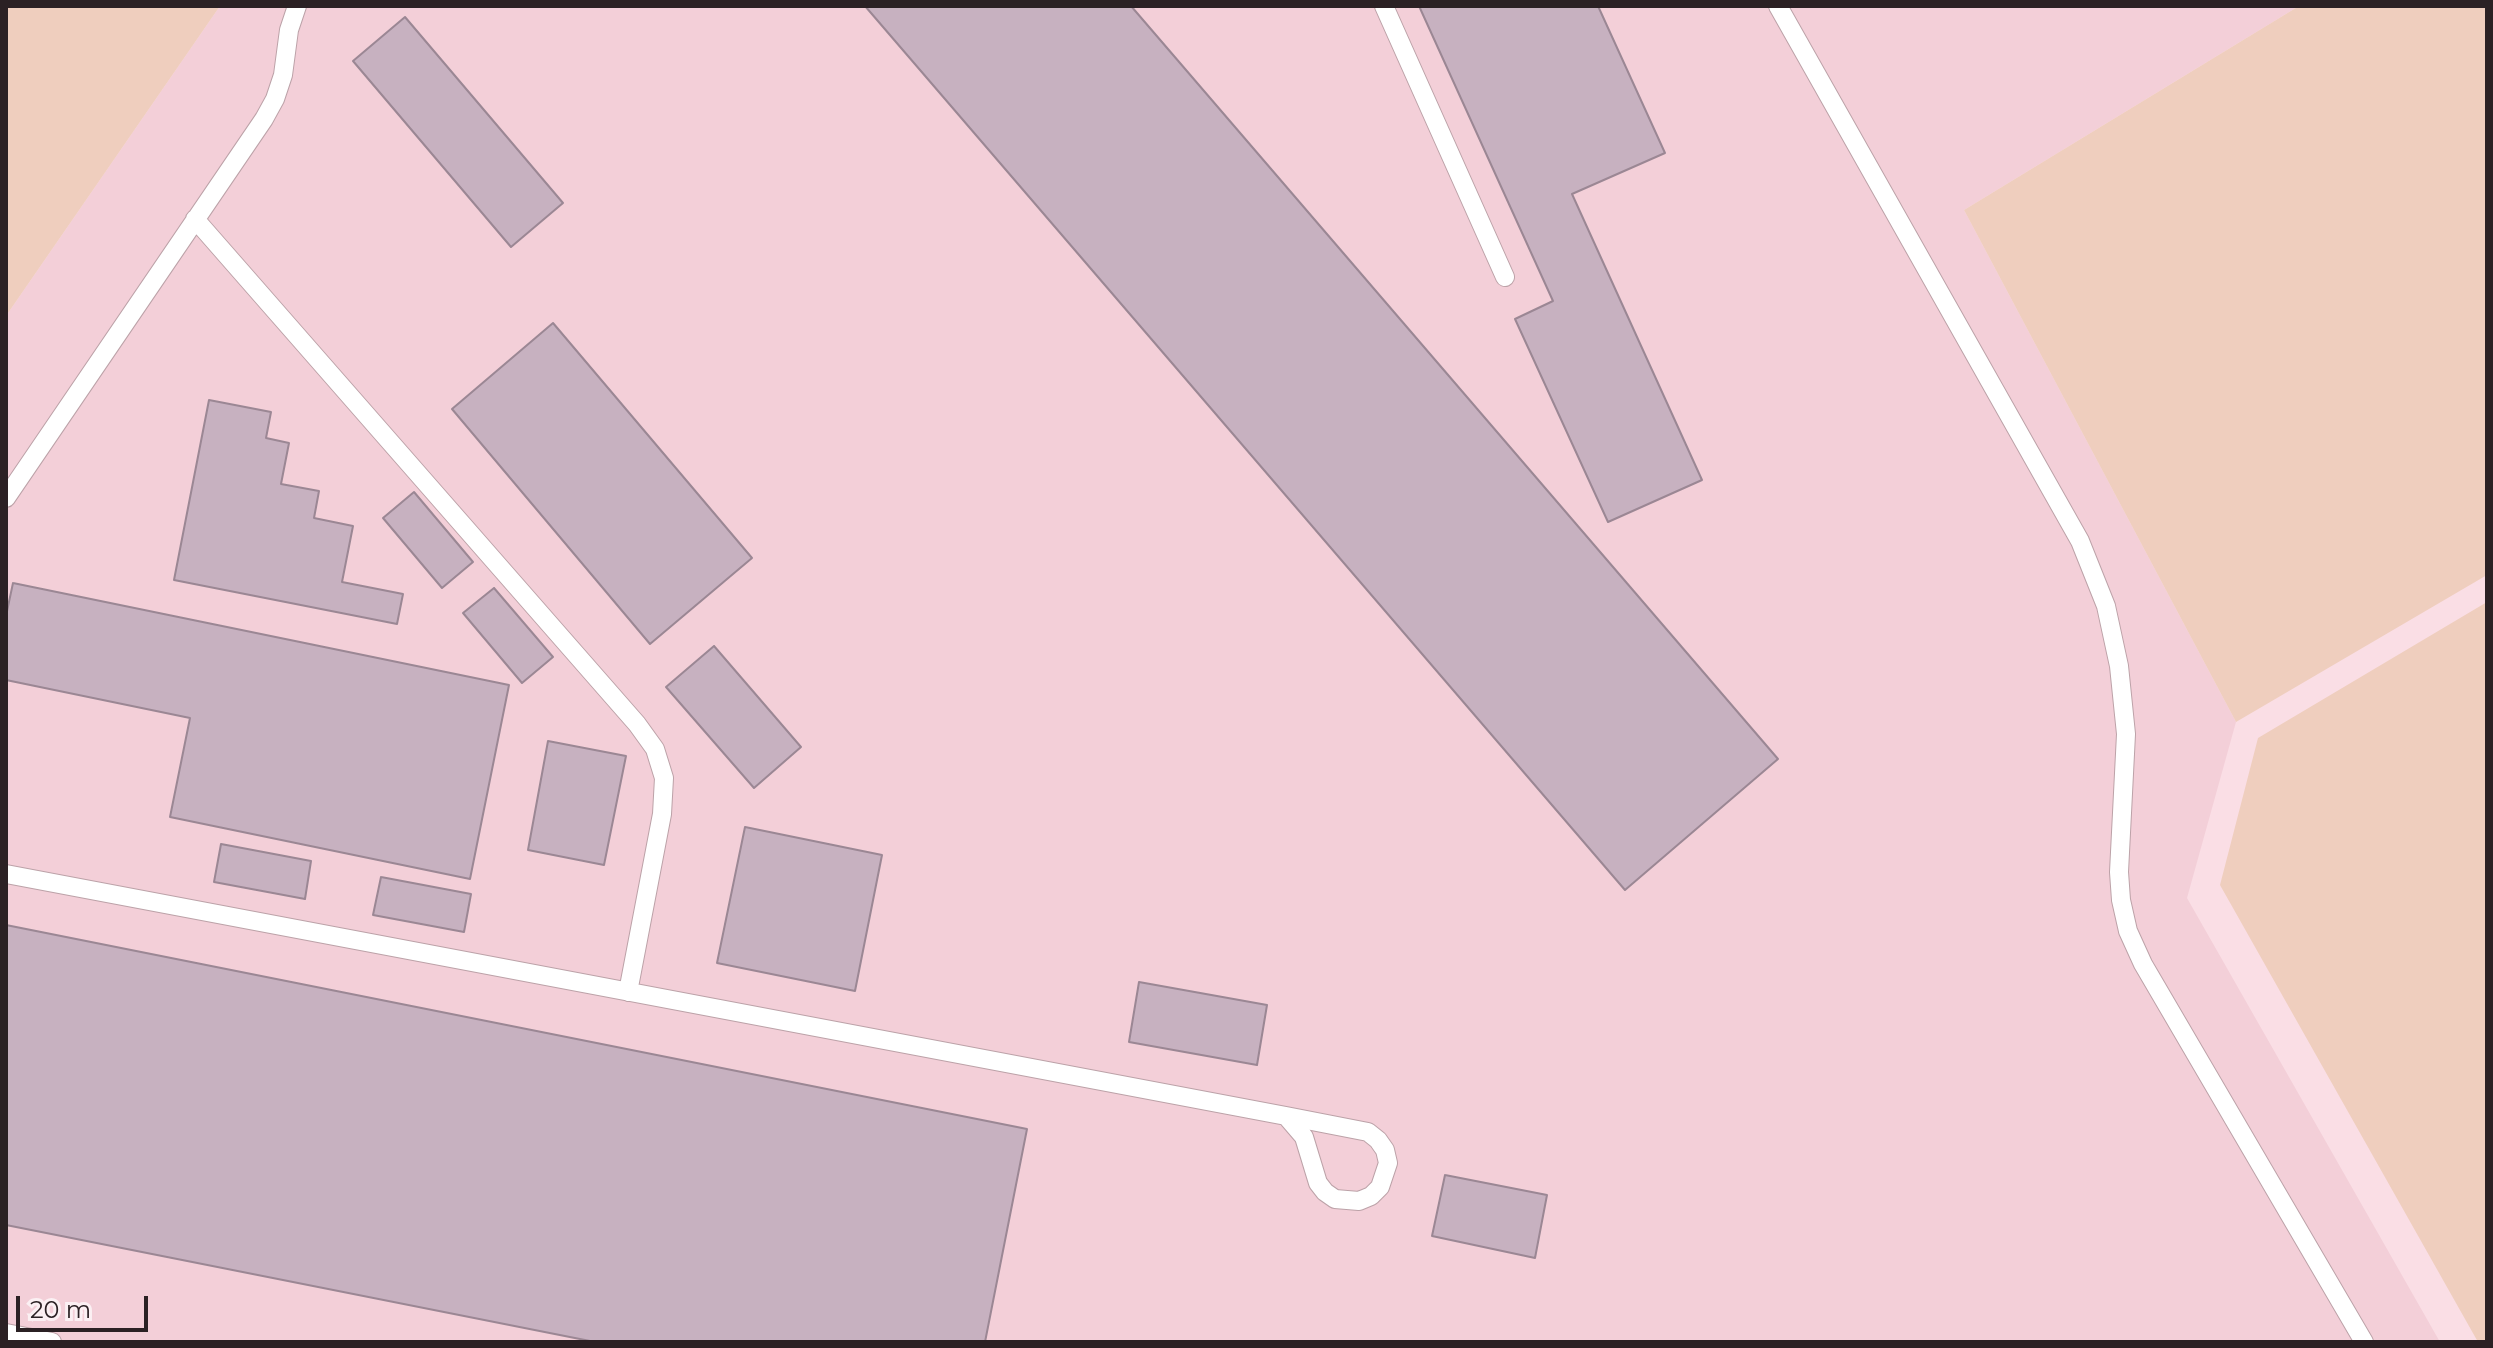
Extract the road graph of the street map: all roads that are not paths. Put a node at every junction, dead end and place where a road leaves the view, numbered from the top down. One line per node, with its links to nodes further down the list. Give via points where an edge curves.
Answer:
1 (297, 6): 4 (lane, via 275,99)
2 (1384, 6): 5 (lane)
3 (1784, 8): 12 (lane, via 2080,541 2106,606 2119,666 2126,734 2119,872 2128,931)
4 (195, 219): 6 (lane); 8 (lane, via 655,749 664,778 662,814)
5 (1505, 277)
6 (6, 498)
7 (6, 874): 8 (lane)
8 (628, 992): 9 (lane)
9 (1286, 1116): 9 (lane, via 1368,1132 1385,1150 1388,1163 1380,1187 1359,1201 1335,1199 1325,1192 1304,1137)
10 (6, 1333): 11 (lane)
11 (52, 1342)
12 (2364, 1342)

